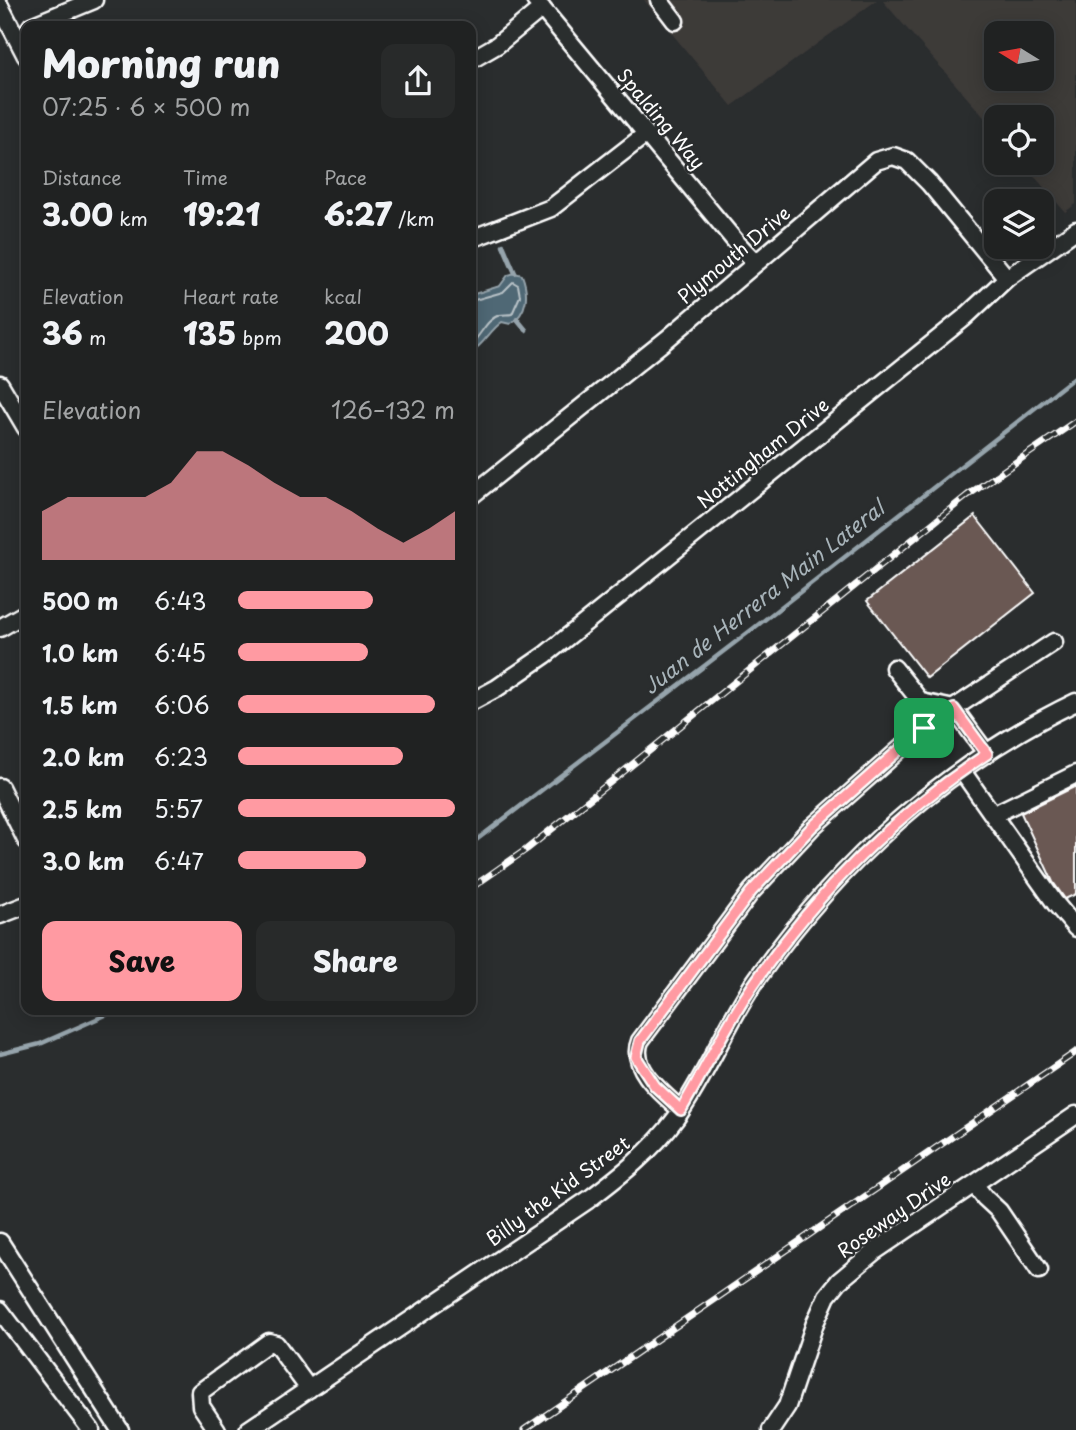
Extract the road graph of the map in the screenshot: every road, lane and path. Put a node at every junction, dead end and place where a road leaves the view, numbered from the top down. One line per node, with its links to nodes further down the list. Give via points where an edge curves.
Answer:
1 (94, 0): 5 (street)
2 (659, 0): 6 (street)
3 (539, 4): 8 (street, via 505,39); 9 (street, Spalding Way)
4 (0, 6): 7 (street)
5 (43, 21)
6 (675, 21)
7 (20, 32)
8 (476, 58)
9 (646, 134): 11 (street, via 551,208); 12 (street, Spalding Way)
10 (1076, 230): 13 (street, Nottingham Drive)
11 (476, 237)
12 (756, 263): 13 (street, Plymouth Drive, via 876,161 893,156 907,161 929,183); 16 (street, Plymouth Drive)
13 (1007, 278): 21 (street, Nottingham Drive, via 964,318 545,655)
14 (0, 384): 15 (street)
15 (21, 420)
16 (476, 492)
17 (21, 616): 18 (street)
18 (0, 628)
19 (1054, 642): 23 (street)
20 (894, 668): 23 (street, via 921,702)
21 (476, 699)
22 (1076, 702): 24 (street, Billy the Kid Street, via 1034,722)
23 (954, 709): 24 (street); 33 (street, via 924,728 812,827 751,892 640,1041 636,1057 655,1086)
24 (987, 754): 25 (street, Billy the Kid Street)
25 (962, 771): 28 (street); 33 (street, Billy the Kid Street, via 873,843 807,913 755,982)
26 (1076, 774): 28 (street)
27 (0, 787): 29 (street)
28 (993, 815): 32 (street)
29 (21, 831)
30 (21, 907): 31 (street)
31 (0, 915)
32 (1076, 928)
33 (681, 1110): 39 (street, Billy the Kid Street, via 651,1149 597,1194)
34 (1076, 1115): 35 (street, Roseway Drive)
35 (974, 1184): 37 (street, via 999,1211); 44 (street, Roseway Drive, via 839,1281 827,1296 787,1406)
36 (0, 1242): 41 (street)
37 (1039, 1270)
38 (0, 1310): 40 (street)
39 (309, 1389): 42 (street, via 276,1343 269,1342 200,1392 201,1406); 43 (street, Billy the Kid Street)
40 (91, 1430)
41 (120, 1430)
42 (217, 1430)
43 (248, 1430)
44 (771, 1430)

